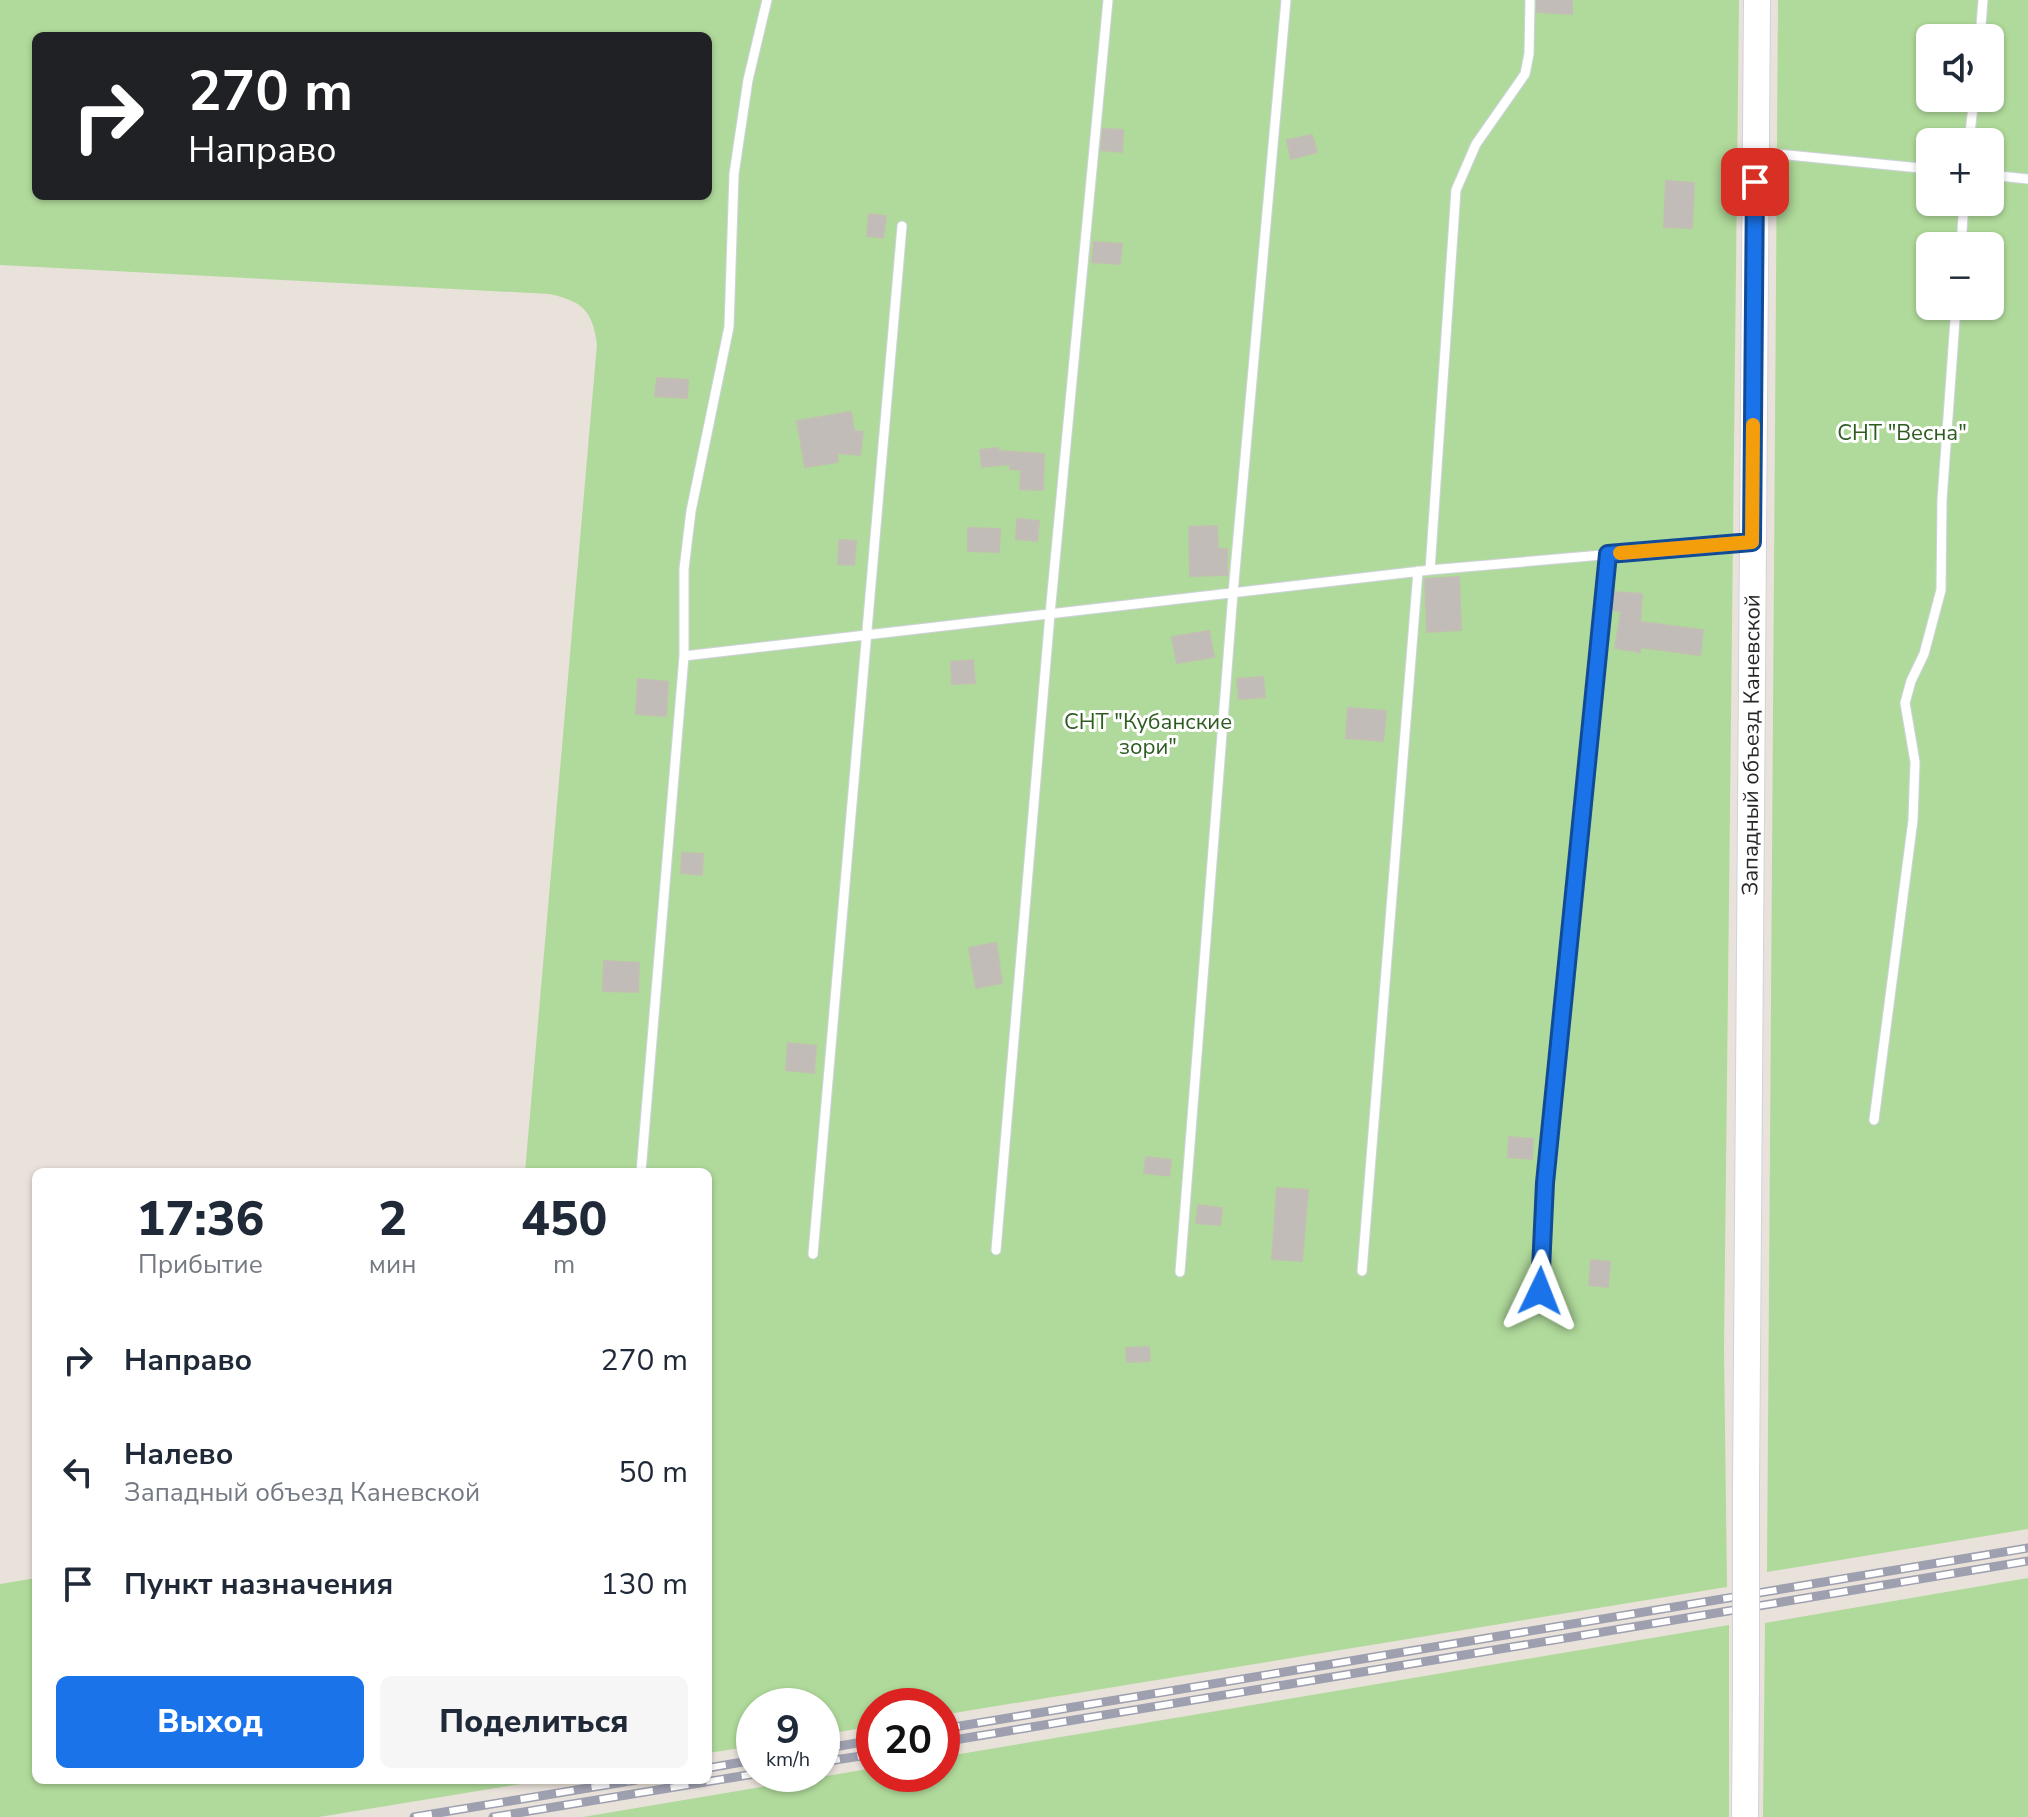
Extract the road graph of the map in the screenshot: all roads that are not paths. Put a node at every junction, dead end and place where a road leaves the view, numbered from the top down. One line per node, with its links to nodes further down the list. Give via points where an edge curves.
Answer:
1 (767, 0): 21 (lane, via 734,174 729,327 691,511 684,569)
2 (1108, 0): 19 (lane)
3 (1286, 0): 18 (lane)
4 (1530, 0): 16 (lane, via 1525,74 1476,144 1456,190)
5 (1757, 0): 8 (main road, Западный объезд Каневской)
6 (1983, 0): 7 (lane)
7 (1981, 24)
8 (1755, 152): 9 (lane); 14 (main road, Западный объезд Каневской)
9 (1916, 168)
10 (2004, 176): 11 (lane)
11 (2028, 179)
12 (902, 226): 20 (lane)
13 (1955, 320): 22 (lane, via 1941,590 1905,703 1915,762 1913,820)
14 (1752, 542): 15 (lane); 29 (main road, Западный объезд Каневской, bridge)
15 (1608, 554): 16 (lane); 28 (lane, via 1545,1183)
16 (1430, 570): 17 (lane)
17 (1418, 571): 18 (lane); 26 (lane)
18 (1233, 593): 19 (lane); 27 (lane)
19 (1050, 614): 20 (lane); 24 (lane)
20 (867, 635): 21 (lane); 25 (lane)
21 (684, 656): 23 (lane)
22 (1874, 1120)
23 (641, 1168)
24 (996, 1250)
25 (813, 1254)
26 (1362, 1271)
27 (1180, 1272)
28 (1540, 1291)
29 (1745, 1817)

